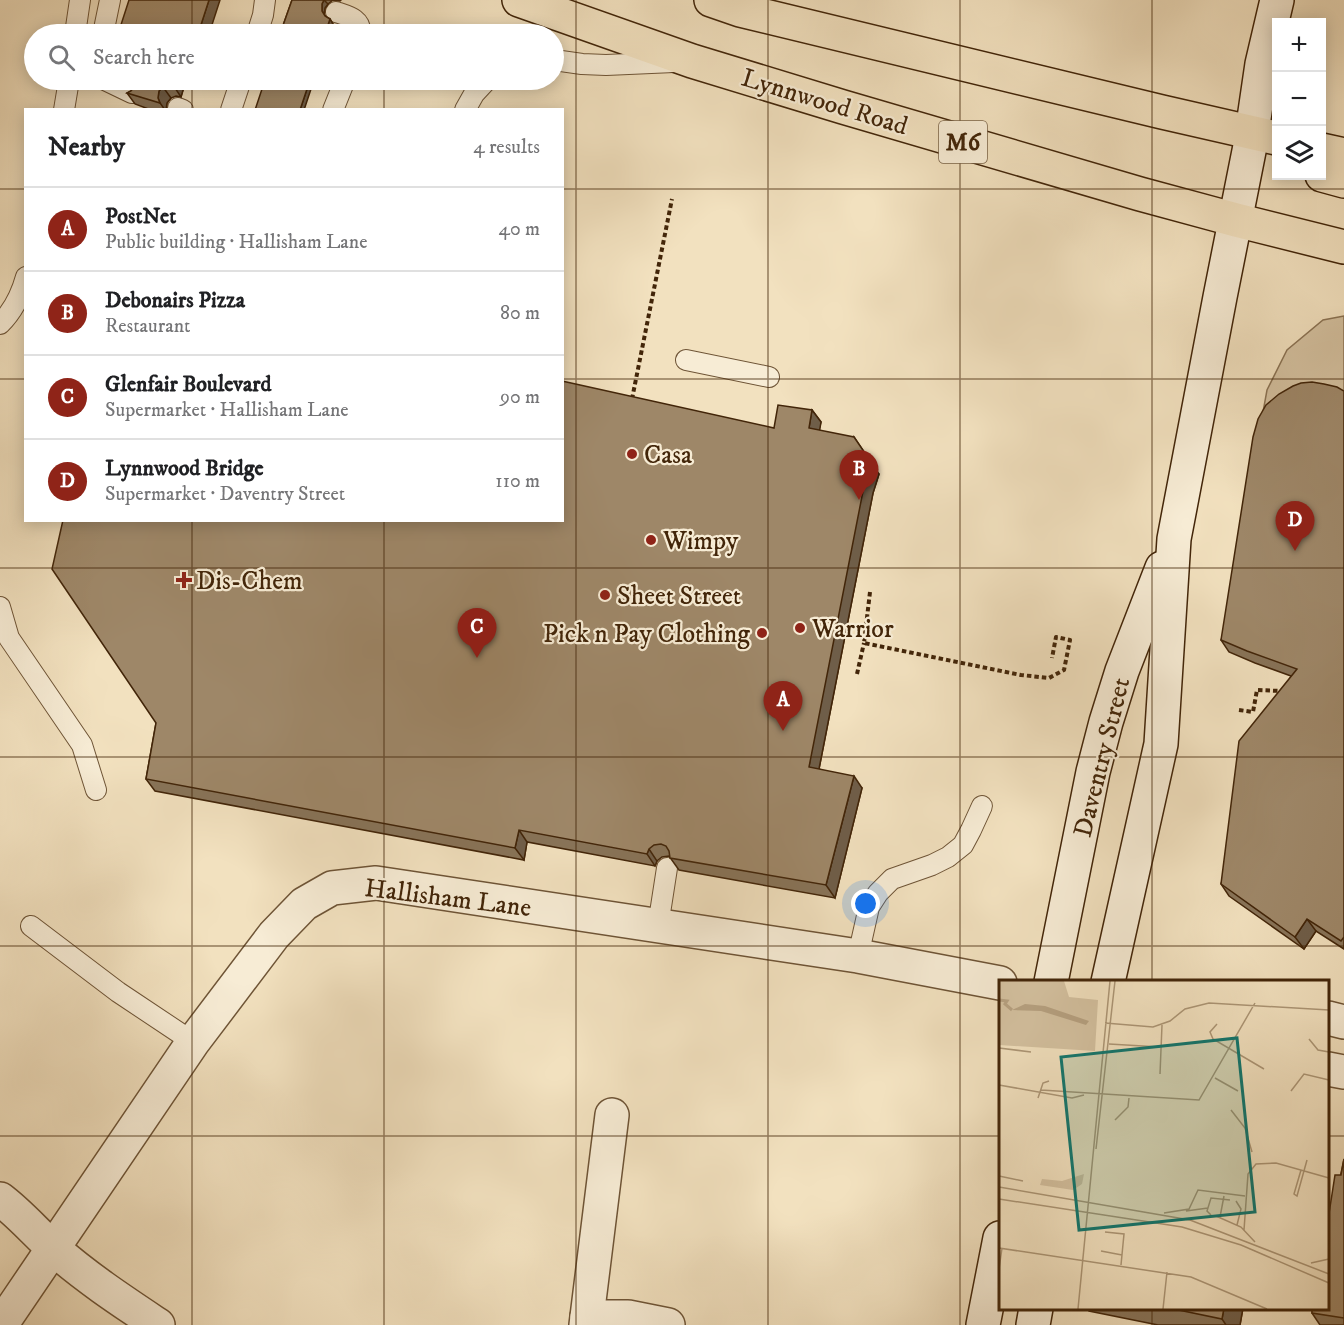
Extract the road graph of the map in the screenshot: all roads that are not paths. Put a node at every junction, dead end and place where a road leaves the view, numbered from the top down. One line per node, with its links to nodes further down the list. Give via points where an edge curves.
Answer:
1 (80, 0): 8 (lane)
2 (110, 0): 9 (lane)
3 (266, 0): 10 (lane)
4 (519, 0): 13 (main road, Lynnwood Road / M6)
5 (711, 0): 24 (main road)
6 (1277, 0): 24 (street, Daventry Street, via 1262,64)
7 (336, 12): 11 (lane)
8 (76, 24)
9 (105, 24)
10 (260, 24)
11 (358, 24)
12 (564, 61): 13 (lane, via 606,65)
13 (692, 61): 30 (main road, Lynnwood Road / M6)
14 (67, 90): 20 (lane)
15 (126, 90): 19 (lane)
16 (238, 90): 21 (lane)
17 (341, 90): 22 (lane)
18 (478, 90): 23 (lane)
19 (132, 93)
20 (64, 108)
21 (232, 108)
22 (334, 108)
23 (466, 108)
24 (1264, 135): 25 (main road); 30 (street, Daventry Street)
25 (1272, 150)
26 (1326, 151): 27 (main road)
27 (1344, 155)
28 (1326, 176): 29 (main road)
29 (1344, 181)
30 (1236, 220): 31 (main road, Lynnwood Road / M6); 36 (street, Daventry Street)
31 (1344, 248)
32 (24, 284): 33 (lane, via 9,315)
33 (0, 324)
34 (686, 360): 35 (lane)
35 (769, 377)
36 (1174, 539): 44 (street, Daventry Street, via 1106,722); 45 (street, Daventry Street, via 1161,744)
37 (0, 607): 38 (lane, via 9,638 82,745)
38 (96, 790)
39 (982, 806): 43 (lane, via 963,845 932,865 892,879 878,893 869,907)
40 (667, 868): 41 (lane)
41 (658, 926): 43 (street, Hallisham Lane); 49 (street, Hallisham Lane, via 376,883 332,888 304,904 274,935)
42 (31, 927): 49 (lane)
43 (858, 956): 46 (street, Hallisham Lane)
44 (1051, 980)
45 (1108, 980)
46 (999, 982)
47 (1329, 1018): 48 (street)
48 (1344, 1022)
49 (193, 1042): 55 (street, Hallisham Lane)
50 (1329, 1069): 51 (street)
51 (1344, 1072)
52 (612, 1115): 57 (street)
53 (0, 1199): 55 (street)
54 (999, 1243): 61 (street)
55 (53, 1248): 58 (street, Hallisham Lane); 59 (street, via 102,1288)
56 (1036, 1310): 62 (street)
57 (587, 1321): 60 (street, via 628,1317)
58 (2, 1325)
59 (158, 1325)
60 (668, 1325)
61 (983, 1325)
62 (1033, 1325)

